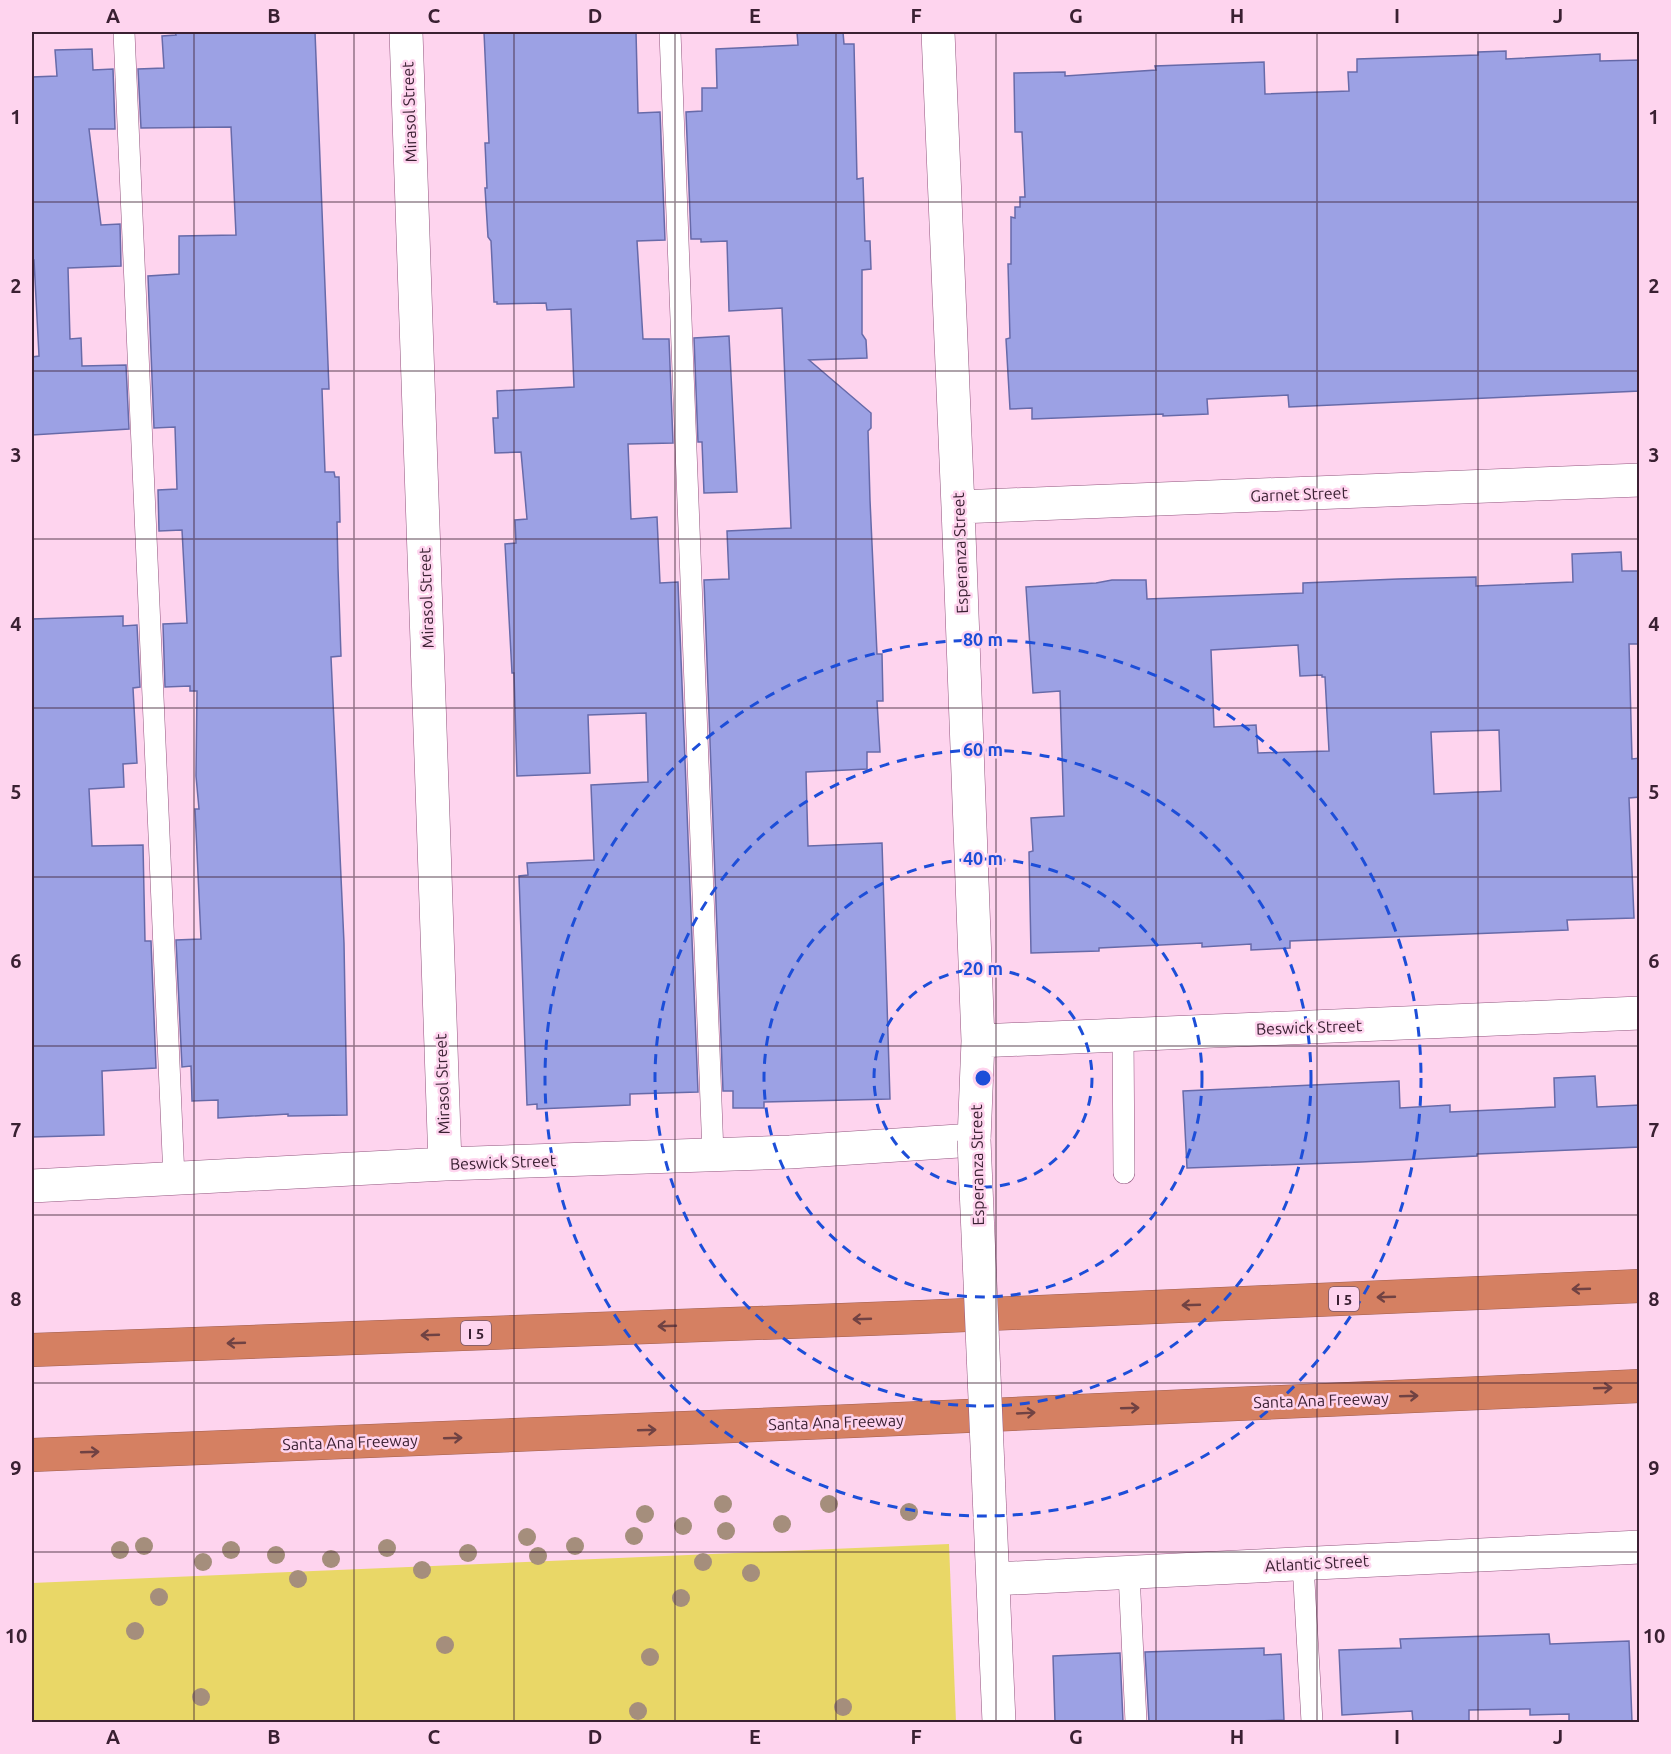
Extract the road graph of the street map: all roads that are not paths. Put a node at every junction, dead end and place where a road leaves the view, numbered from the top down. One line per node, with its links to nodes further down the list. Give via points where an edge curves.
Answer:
1 (124, 32): 14 (lane)
2 (406, 32): 12 (street, Mirasol Street)
3 (670, 32): 11 (lane)
4 (938, 32): 6 (street, Esperanza Street)
5 (1640, 480): 6 (street, Garnet Street)
6 (958, 507): 9 (street, Esperanza Street)
7 (1640, 1013): 8 (street, Beswick Street)
8 (1123, 1035): 9 (street, Beswick Street); 13 (lane)
9 (978, 1041): 10 (street, Esperanza Street)
10 (974, 1140): 11 (street, Beswick Street); 23 (street, Esperanza Street, bridge)
11 (713, 1154): 12 (street, Beswick Street)
12 (445, 1164): 14 (street, Beswick Street)
13 (1124, 1173)
14 (174, 1178): 15 (street, Beswick Street)
15 (32, 1186)
16 (1640, 1286): 17 (highway, I 5, one-way to 17)
17 (32, 1350)
18 (1640, 1386): 19 (highway, Santa Ana Freeway, one-way to 18)
19 (32, 1455)
20 (1640, 1547): 21 (street, Atlantic Street)
21 (1303, 1564): 22 (street, Atlantic Street); 26 (lane)
22 (1129, 1573): 23 (street, Atlantic Street); 25 (lane)
23 (994, 1579): 24 (street, Esperanza Street)
24 (999, 1722)
25 (1136, 1722)
26 (1312, 1722)

